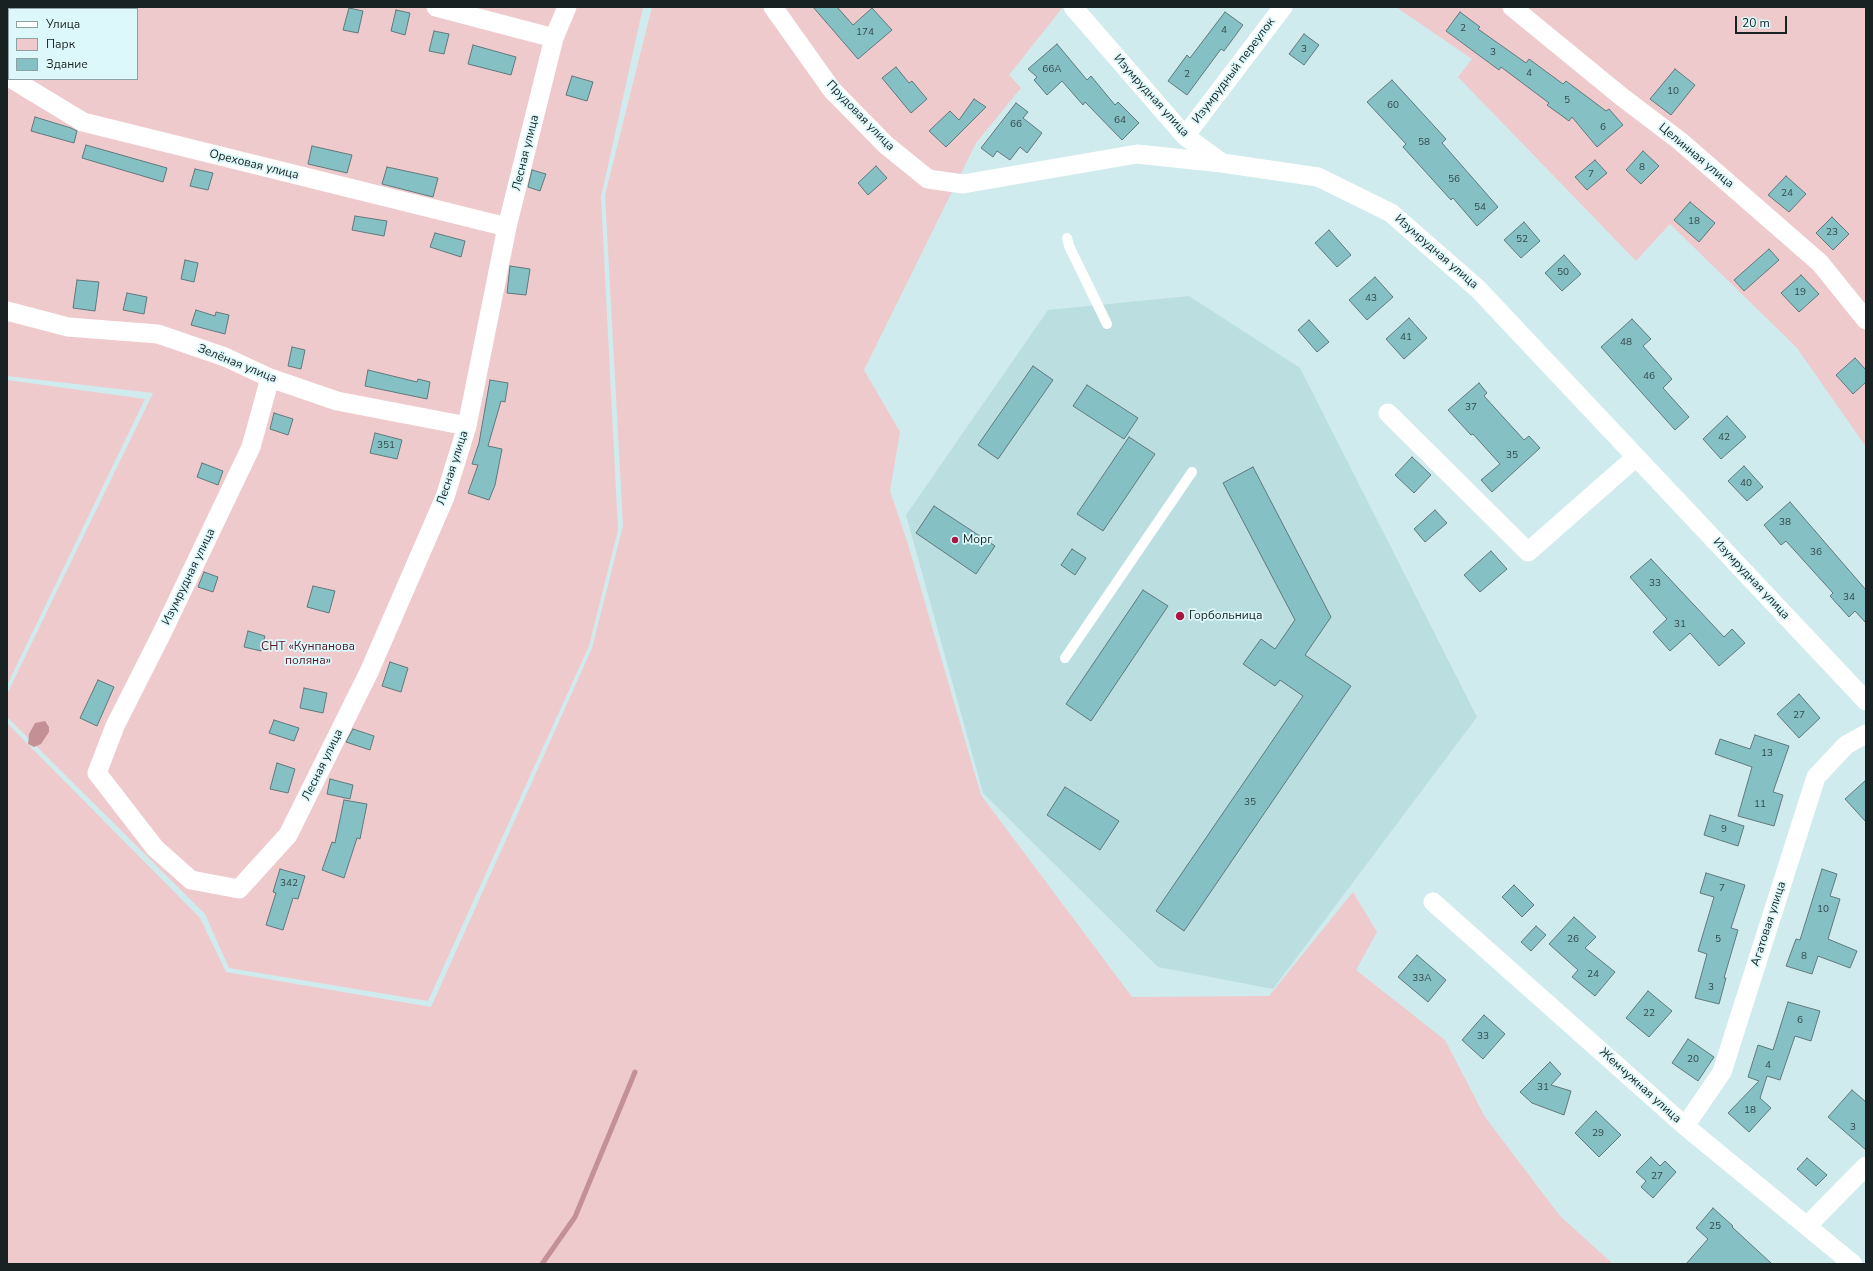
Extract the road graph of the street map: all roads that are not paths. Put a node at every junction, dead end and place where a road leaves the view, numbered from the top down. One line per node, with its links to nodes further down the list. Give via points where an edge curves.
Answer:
1 (436, 7): 7 (street)
2 (567, 7): 7 (street, Лесная улица)
3 (773, 7): 10 (street, Прудовая улица, via 832,90 886,146 928,179 963,184 1048,173 1137,154)
4 (1073, 7): 9 (street, Изумрудная улица)
5 (1283, 7): 9 (street, Изумрудный переулок)
6 (1512, 7): 14 (street, Целинная улица, via 1680,141 1820,263)
7 (554, 38): 11 (street, Лесная улица)
8 (14, 80): 11 (street, Ореховая улица, via 83,122)
9 (1185, 136): 10 (street, Изумрудная улица)
10 (1222, 163): 19 (street, Изумрудная улица, via 1318,177 1391,213 1478,289)
11 (507, 226): 18 (street, Лесная улица)
12 (1067, 238): 15 (lane)
13 (7, 311): 16 (street, Зелёная улица, via 68,327 158,334 225,357)
14 (1866, 320)
15 (1106, 324)
16 (270, 378): 18 (street, Зелёная улица, via 337,401); 24 (street, Изумрудная улица, via 251,447 116,726 96,773 155,848 191,880)
17 (1388, 413): 19 (street, via 1528,552)
18 (467, 426): 24 (street, Лесная улица, via 445,497 369,672 288,835)
19 (1636, 457): 22 (street, Изумрудная улица)
20 (1192, 472): 21 (lane)
21 (1065, 658)
22 (1866, 701)
23 (1866, 734): 26 (street, Агатовая улица, via 1846,744 1816,777 1722,1072)
24 (239, 889)
25 (1433, 902): 26 (street, Жемчужная улица)
26 (1685, 1126): 28 (street, Жемчужная улица)
27 (1866, 1166): 28 (street)
28 (1807, 1226): 29 (street, Жемчужная улица)
29 (1853, 1264)

